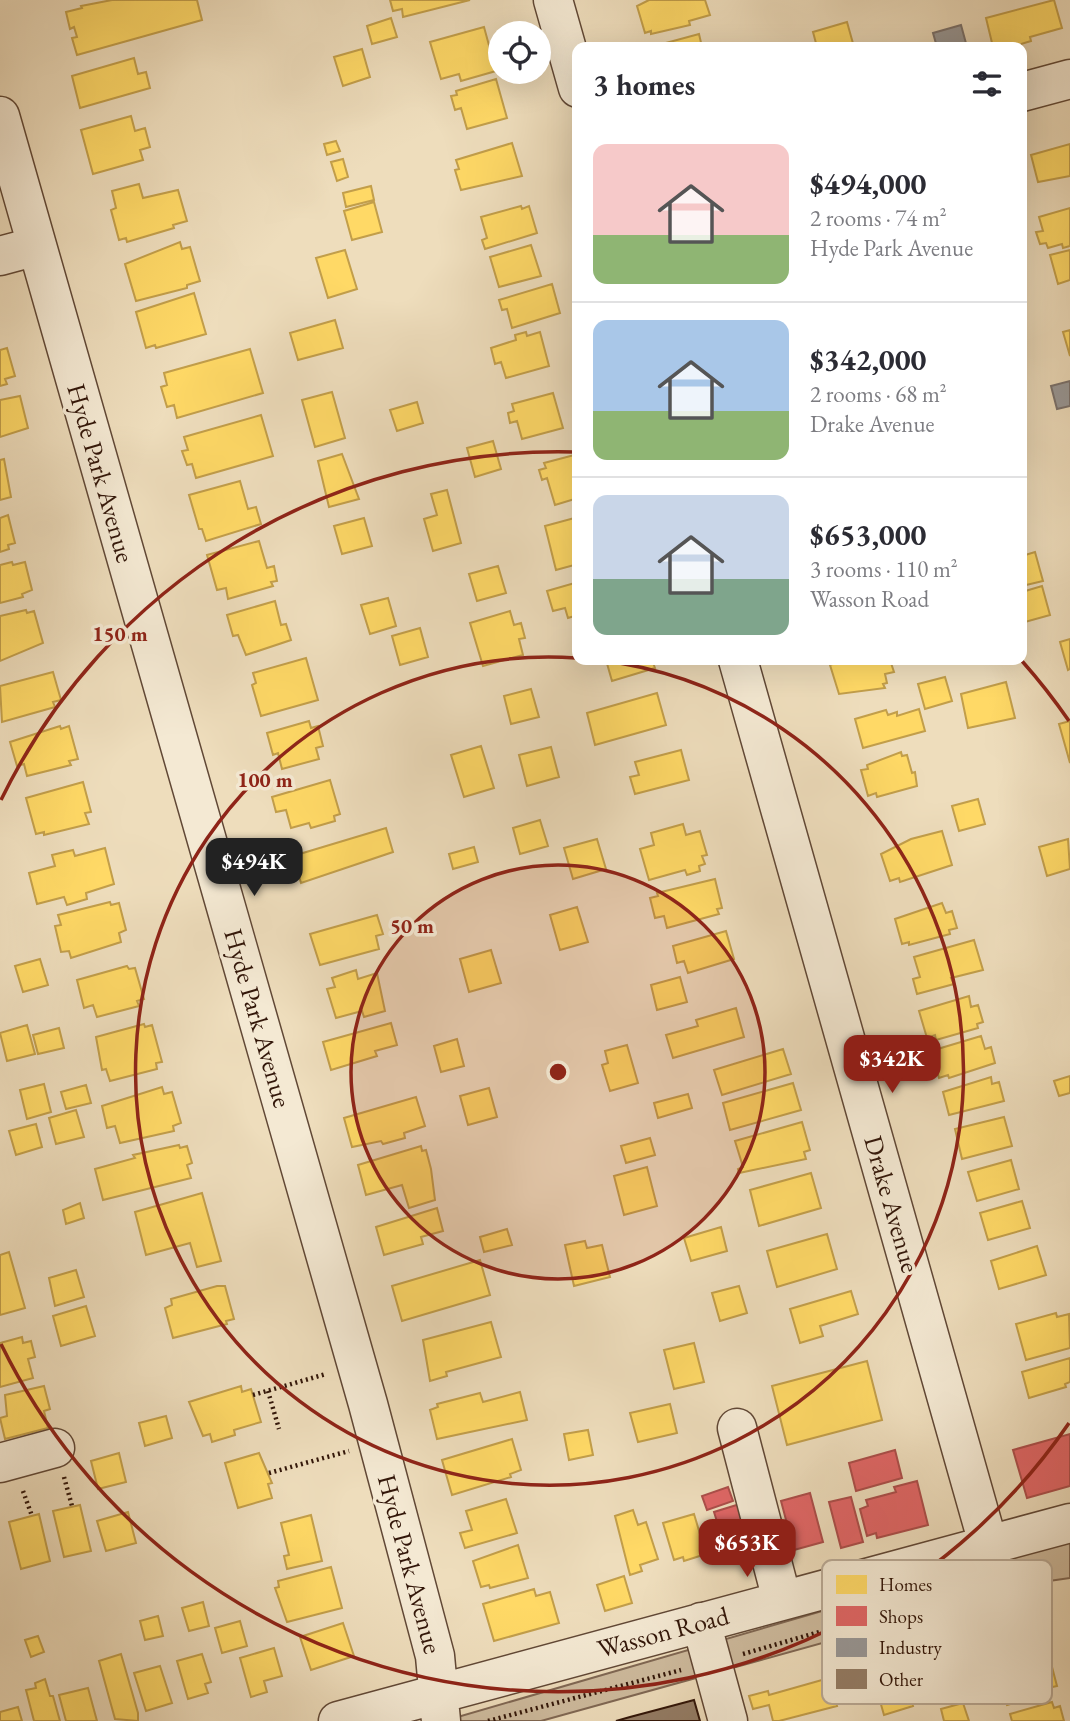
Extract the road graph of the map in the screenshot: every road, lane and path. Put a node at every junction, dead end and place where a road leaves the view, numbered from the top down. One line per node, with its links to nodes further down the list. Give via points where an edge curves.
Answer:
1 (553, 0): 2 (street)
2 (572, 67)
3 (1070, 79): 4 (street)
4 (1027, 91)
5 (0, 116): 6 (street, Hyde Park Avenue)
6 (37, 246): 7 (street); 10 (street, Hyde Park Avenue)
7 (0, 256): 8 (street)
8 (0, 262)
9 (739, 665): 21 (street, Drake Avenue)
10 (357, 1365): 11 (path); 28 (street, Hyde Park Avenue, via 435,1656)
11 (268, 1391): 12 (path); 14 (path)
12 (253, 1395)
13 (737, 1428): 24 (street)
14 (279, 1429)
15 (350, 1451): 18 (path)
16 (59, 1460): 17 (street); 19 (path)
17 (0, 1463)
18 (269, 1473)
19 (72, 1506)
20 (1070, 1523): 21 (street, Wasson Road)
21 (989, 1546): 22 (street, Wasson Road)
22 (935, 1560)
23 (822, 1590): 24 (street, Wasson Road)
24 (782, 1600): 25 (street, Wasson Road)
25 (701, 1622): 27 (street); 28 (street, Wasson Road)
26 (822, 1631): 27 (path)
27 (712, 1663): 30 (path); 31 (street)
28 (440, 1707): 29 (street, Wasson Road)
29 (338, 1721)
30 (488, 1721)
31 (728, 1721)

